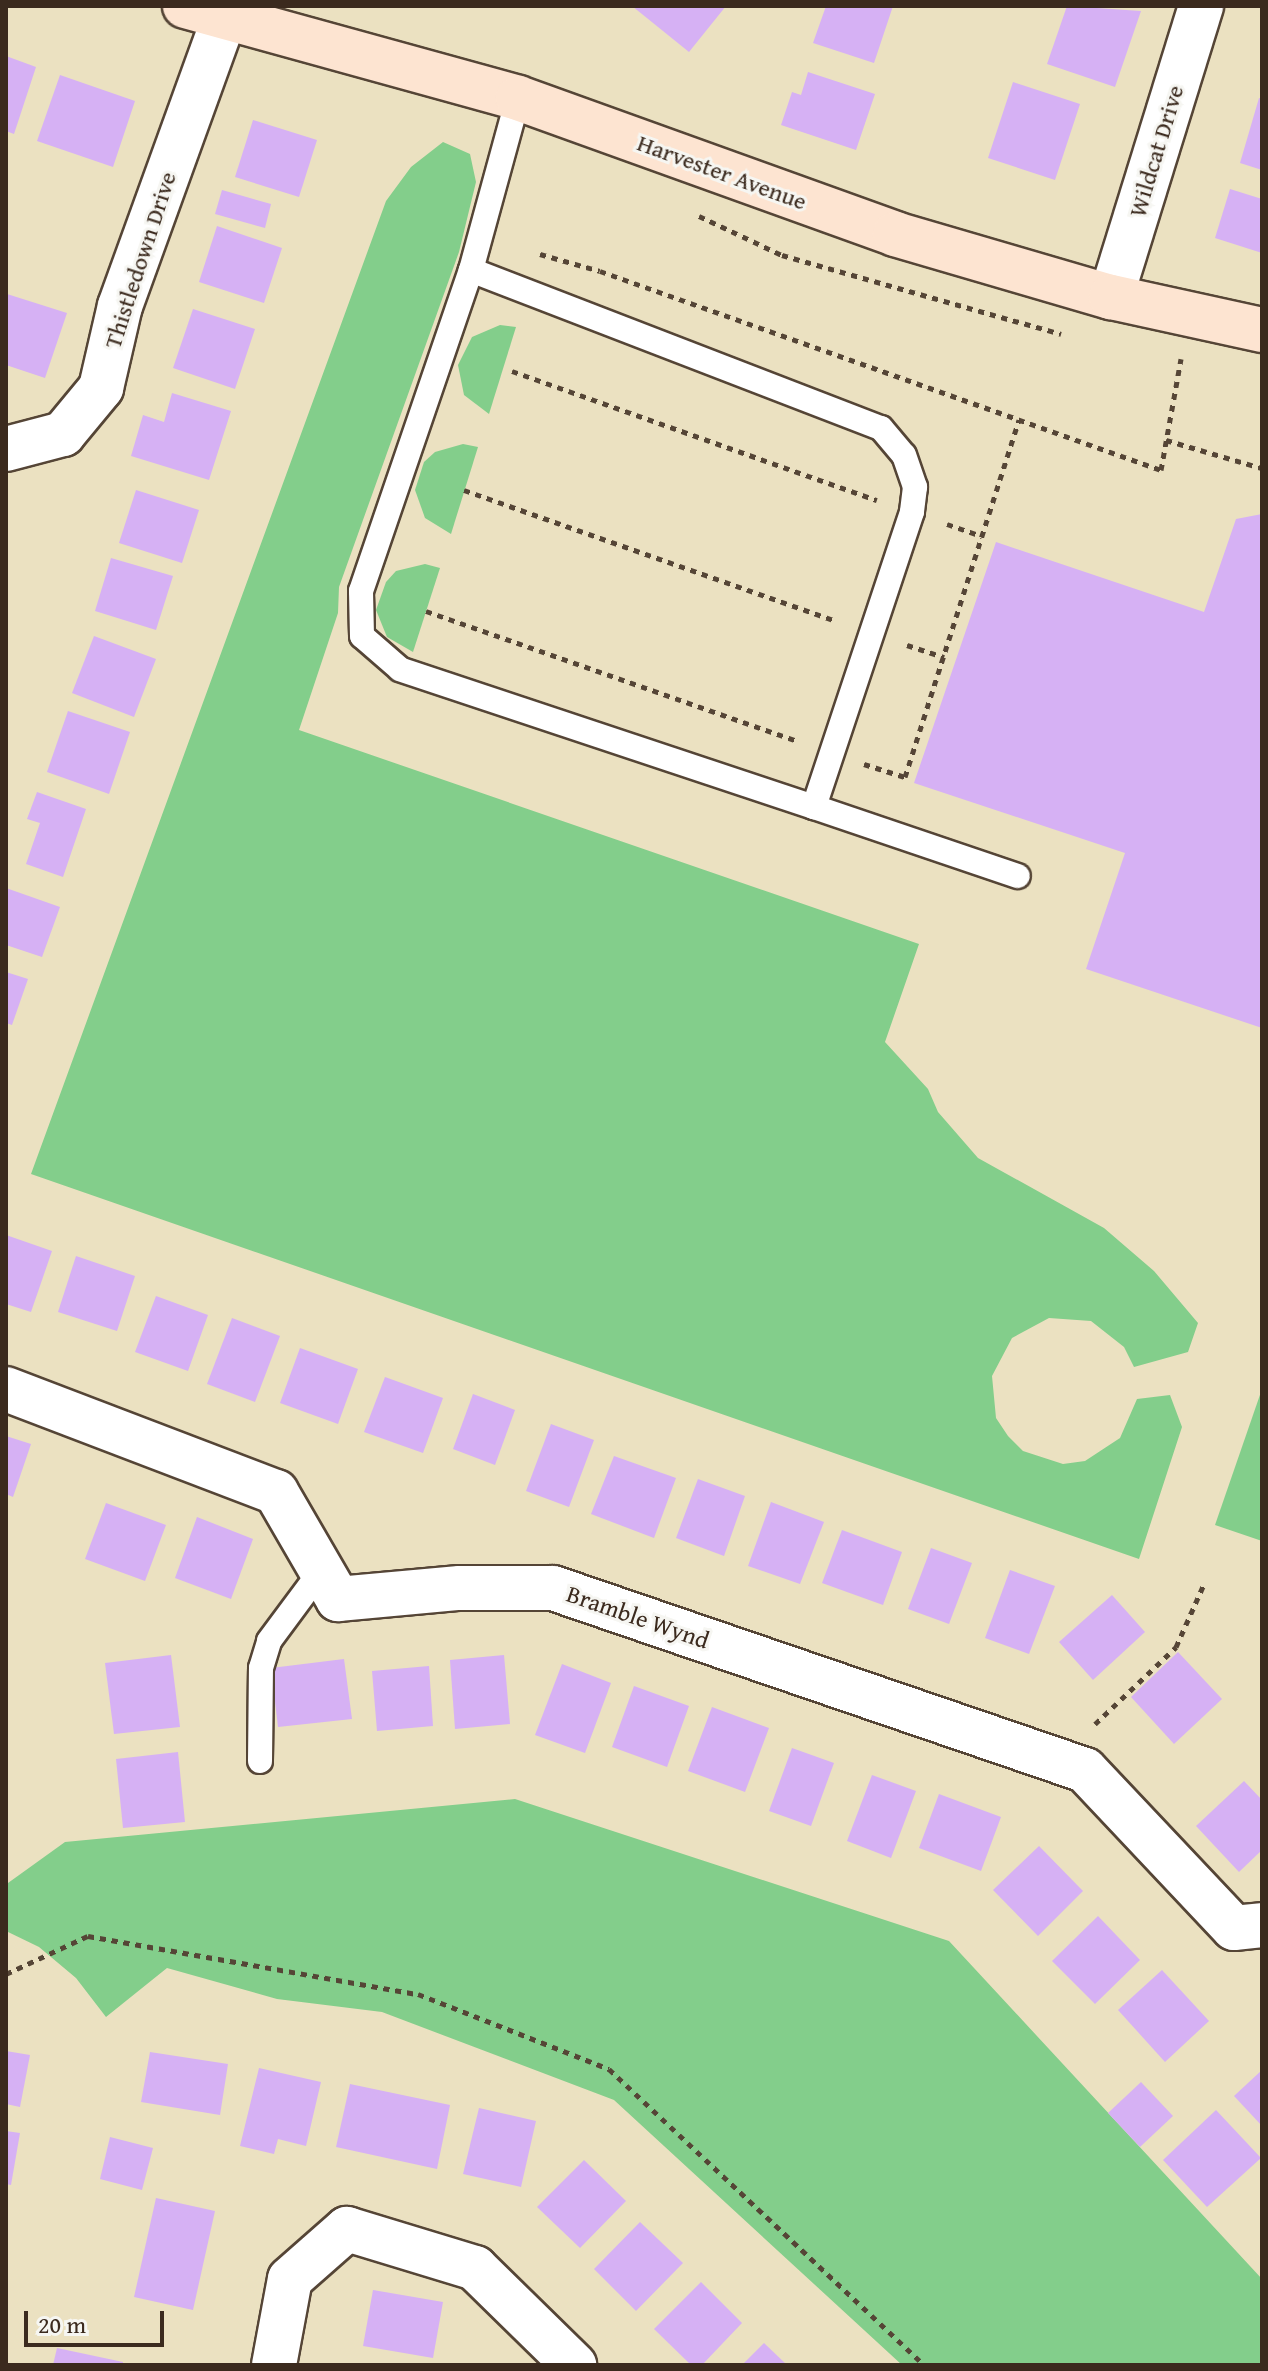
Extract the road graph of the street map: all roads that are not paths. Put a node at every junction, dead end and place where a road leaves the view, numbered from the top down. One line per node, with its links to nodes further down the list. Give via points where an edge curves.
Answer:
1 (1201, 6): 5 (street, Wildcat Drive)
2 (204, 13): 3 (street, Harvester Avenue); 7 (street, Thistledown Drive, via 101,388 63,434)
3 (518, 98): 4 (lane); 5 (street, Harvester Avenue, via 895,234)
4 (471, 270): 8 (lane, via 881,428 904,455 915,487 912,512); 8 (lane, via 361,591 362,636 400,669)
5 (1111, 297): 6 (street, Harvester Avenue)
6 (1262, 330)
7 (6, 449)
8 (814, 807): 9 (lane)
9 (1018, 876)
10 (6, 1389): 11 (street, Bramble Wynd, via 276,1492)
11 (321, 1571): 12 (lane, via 269,1641 261,1668); 13 (street, Bramble Wynd, via 338,1599 460,1588 553,1588 1085,1770 1234,1928)
12 (260, 1761)
13 (1262, 1925)
14 (274, 2365): 15 (street, via 290,2279 347,2229 475,2268)
15 (574, 2365)

